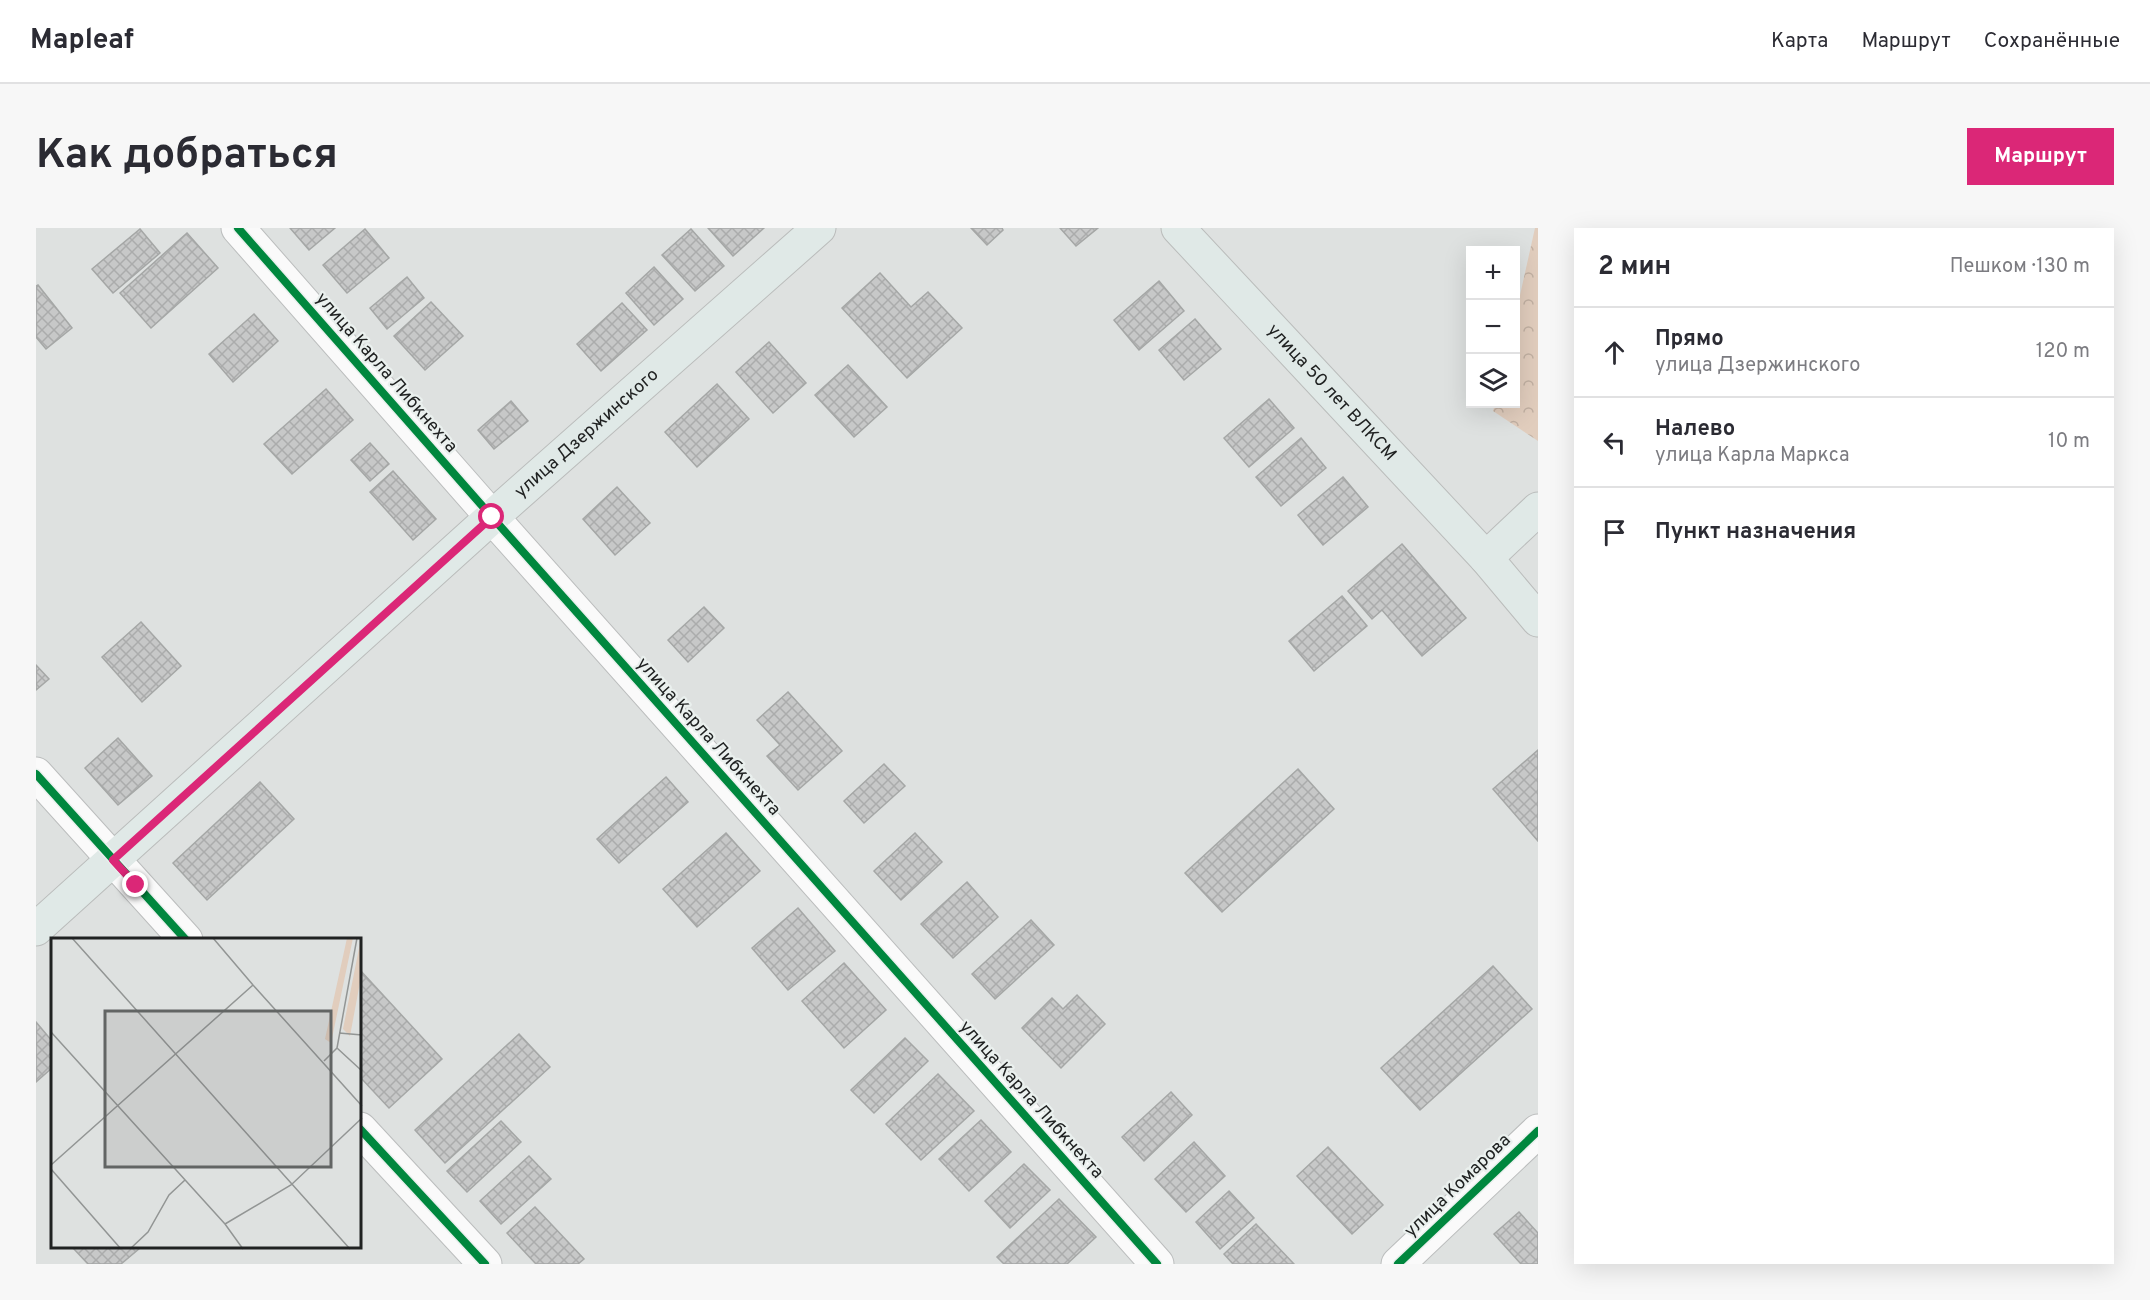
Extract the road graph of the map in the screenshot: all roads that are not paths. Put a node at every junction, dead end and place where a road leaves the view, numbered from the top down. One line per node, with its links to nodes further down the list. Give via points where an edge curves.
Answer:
1 (238, 228): 5 (street, улица Карла Либкнехта)
2 (819, 228): 5 (main road, улица Дзержинского)
3 (1178, 228): 6 (main road, улица 50 лет ВЛКСМ)
4 (1538, 509): 6 (main road)
5 (492, 517): 9 (main road, улица Дзержинского); 15 (street, улица Карла Либкнехта)
6 (1486, 558): 7 (main road, улица 50 лет ВЛКСМ)
7 (1538, 620)
8 (36, 774): 9 (street)
9 (113, 860): 10 (main road, улица Дзержинского); 11 (street)
10 (36, 929)
11 (184, 938)
12 (362, 1131): 14 (street)
13 (1538, 1131): 16 (street, улица Комарова)
14 (485, 1264)
15 (1157, 1264)
16 (1398, 1264)

